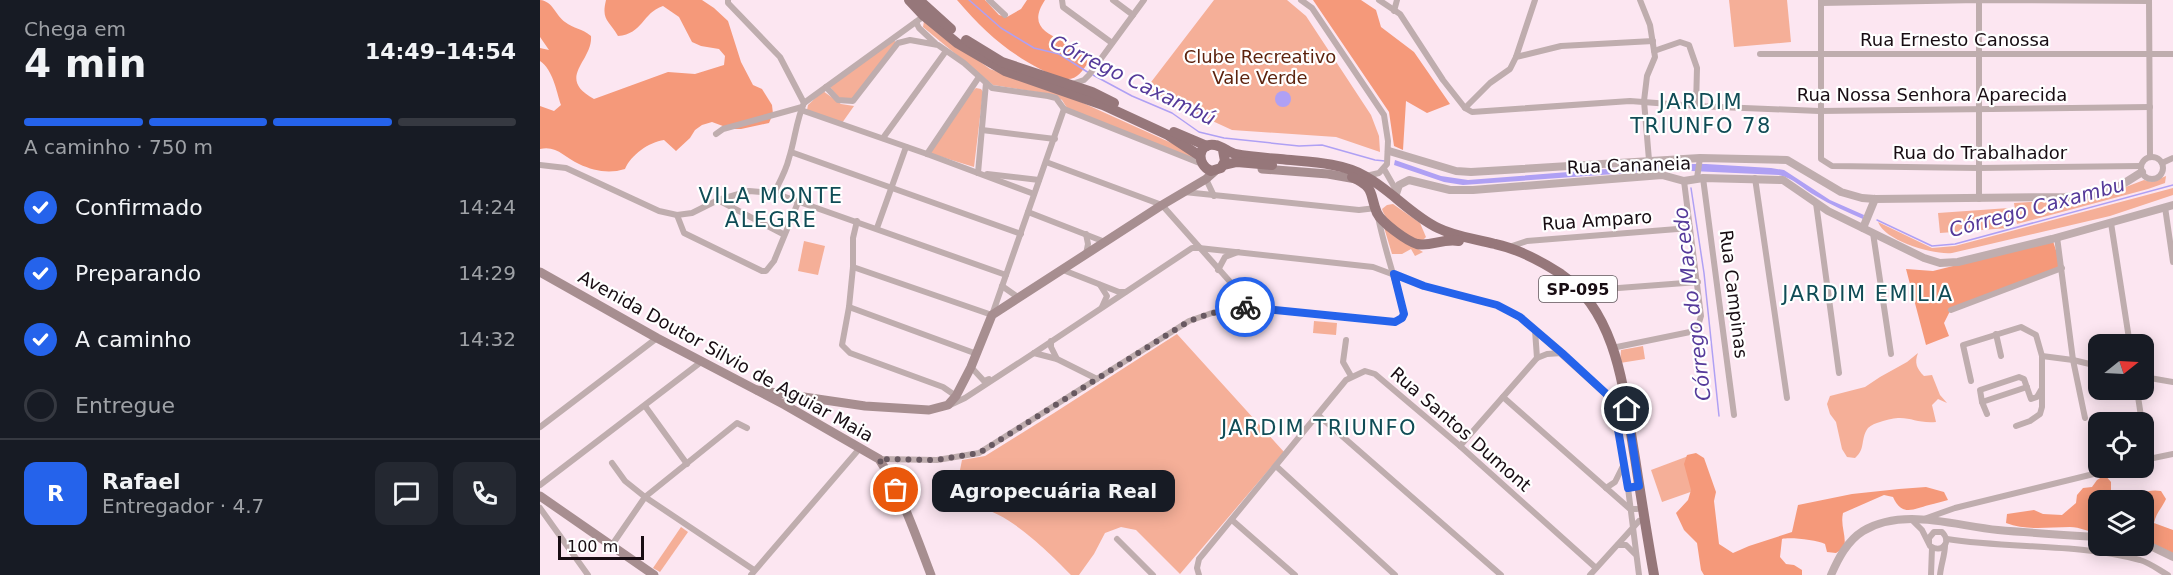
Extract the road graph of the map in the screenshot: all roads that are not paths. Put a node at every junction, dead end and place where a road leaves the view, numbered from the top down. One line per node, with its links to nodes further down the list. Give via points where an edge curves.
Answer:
1 (728, 0): 40 (street, via 780,57)
2 (909, 0): 19 (main road, SP-095)
3 (919, 0): 35 (main road, SP-095, via 960,36 1002,62)
4 (989, 0): 17 (street)
5 (1062, 0): 22 (street, via 1067,10)
6 (1113, 0): 18 (street)
7 (1144, 0): 18 (street)
8 (1301, 0): 55 (street, via 1312,8 1384,115)
9 (1378, 0): 16 (street)
10 (1397, 0): 16 (street)
11 (1535, 0): 31 (street)
12 (1640, 0): 21 (street)
13 (1979, 0): 14 (street); 15 (street); 28 (street)
14 (2149, 0): 30 (street)
15 (1821, 1): 27 (street)
16 (1394, 11): 42 (street, via 1400,14)
17 (1005, 15)
18 (1133, 15): 22 (street)
19 (920, 19): 20 (street); 23 (street, via 919,28); 61 (main road, SP-095, via 1005,71 1103,105 1168,135)
20 (900, 38): 23 (street); 36 (street); 36 (street, via 853,101 838,100)
21 (1653, 41): 25 (street); 31 (street, via 1561,46)
22 (1112, 43): 32 (street)
23 (938, 45): 24 (street)
24 (946, 51): 33 (street); 48 (street)
25 (1654, 51): 38 (street); 39 (street, via 1680,42 1689,45 1697,68)
26 (1760, 54): 27 (street, Rua Ernesto Canossa)
27 (1821, 54): 28 (street, Rua Ernesto Canossa); 45 (street)
28 (1979, 54): 30 (street, Rua Ernesto Canossa); 43 (street)
29 (2173, 54): 30 (street, Rua Ernesto Canossa)
30 (2149, 55): 41 (street)
31 (1516, 57): 42 (street, via 1510,69)
32 (1089, 75): 35 (street); 37 (street)
33 (979, 77): 34 (street); 54 (street)
34 (986, 83): 44 (street, via 992,88 1056,98); 46 (street)
35 (1070, 85): 37 (main road, SP-095)
36 (826, 87): 40 (street)
37 (1092, 92): 50 (main road, SP-095)
38 (1644, 101): 39 (street, Rua Nossa Senhora Aparecida); 42 (street, Rua Nossa Senhora Aparecida, via 1481,112); 59 (street)
39 (1696, 106): 45 (street, Rua Nossa Senhora Aparecida)
40 (802, 107): 47 (street, via 723,129); 48 (street); 53 (street)
41 (2150, 107): 43 (street, Rua Nossa Senhora Aparecida); 56 (street)
42 (1465, 108)
43 (1979, 108): 45 (street, Rua Nossa Senhora Aparecida); 65 (street)
44 (1064, 109): 49 (street); 61 (street)
45 (1819, 111): 65 (street, Rua do Trabalhador, via 1821,159 1832,166)
46 (982, 130): 49 (street); 68 (street)
47 (716, 135)
48 (883, 138): 51 (street)
49 (1055, 139): 60 (street)
50 (1207, 146): 52 (main road, SP-095, via 1217,145); 61 (main road)
51 (906, 147): 54 (street); 74 (street)
52 (1223, 150): 67 (main road, via 1226,158); 69 (main road, SP-095, via 1338,166)
53 (791, 152): 74 (street); 76 (street)
54 (927, 154): 68 (street)
55 (1389, 154): 59 (street, via 1471,172); 64 (street)
56 (2150, 157): 62 (street); 66 (street, via 2144,160)
57 (1700, 158): 59 (street); 70 (street, Rua Campinas); 80 (street, via 1787,160 1840,192)
58 (2173, 158): 62 (street)
59 (1649, 160)
60 (1046, 162): 72 (street); 85 (street)
61 (1202, 162): 67 (main road, SP-095); 75 (main road)
62 (2162, 163): 66 (street, via 2156,177 2147,177)
63 (540, 165): 89 (street, via 566,168)
64 (1385, 167): 69 (street); 78 (street)
65 (1979, 168): 66 (street, Rua do Trabalhador); 81 (street)
66 (2142, 169): 81 (street, via 2115,189 2101,194)
67 (1216, 171): 69 (main road, SP-095, via 1237,162 1329,170); 75 (main road); 79 (street)
68 (978, 173): 72 (street); 77 (street)
69 (1361, 178): 78 (main road, SP-095); 87 (main road, SP-095, via 1373,195)
70 (1700, 178): 71 (street, Rua Cananeia); 73 (street, Rua Cananeia); 171 (street, Rua Campinas)
71 (1755, 178): 84 (street, Rua Cananeia, via 1783,180); 163 (street)
72 (1039, 180): 77 (street)
73 (1684, 181): 78 (street, Rua Cananeia, via 1648,176 1450,190 1409,180 1402,182); 94 (street)
74 (892, 187): 93 (street); 98 (street)
75 (1186, 190): 79 (street); 85 (main road)
76 (774, 193): 82 (street, via 749,191); 83 (street)
77 (1034, 194): 88 (street)
78 (1395, 194): 87 (main road); 91 (main road, SP-095)
79 (1214, 196): 87 (street)
80 (1875, 199): 81 (street); 95 (street)
81 (1979, 199)
82 (718, 200): 89 (street); 97 (street)
83 (799, 200): 90 (street); 97 (street)
84 (1816, 203): 95 (street, Rua Cananeia); 149 (street)
85 (1162, 205): 101 (main road); 103 (street)
86 (2169, 206): 92 (street, Rua Cananeia); 108 (street)
87 (1377, 211): 102 (main road, SP-095, via 1409,241); 106 (street)
88 (1028, 212): 98 (street); 99 (street)
89 (678, 218): 97 (street, via 684,233 762,271 770,268)
90 (857, 221): 93 (street); 109 (street)
91 (1428, 223): 102 (main road); 104 (main road, SP-095)
92 (2111, 223): 100 (street, Rua Cananeia); 131 (street)
93 (877, 228): 116 (street)
94 (1690, 228): 104 (street, Rua Amparo, via 1527,241); 118 (street)
95 (1863, 228): 96 (street, Rua Cananeia)
96 (1873, 233): 100 (street, Rua Cananeia, via 1940,263); 139 (street)
97 (783, 234)
98 (1021, 234): 116 (street)
99 (1086, 234): 101 (street); 107 (street, via 1088,243)
100 (2057, 237): 111 (street)
101 (1105, 242): 107 (main road)
102 (1429, 245): 164 (main road, SP-095, via 1449,239 1515,255 1572,292 1595,324)
103 (1199, 248): 105 (street); 113 (street); 122 (street, via 1192,248)
104 (1508, 248): 121 (main road, SP-095, via 1561,274)
105 (1242, 251): 110 (street); 113 (street, via 1225,257)
106 (1386, 255): 110 (street); 115 (street)
107 (1082, 257): 112 (main road); 117 (street, via 1077,267)
108 (2173, 262)
109 (853, 267): 126 (street); 128 (street)
110 (1373, 267): 115 (street)
111 (2062, 268): 127 (street); 144 (street)
112 (1064, 270): 117 (street); 123 (main road)
113 (1218, 270): 124 (street, via 1240,293)
114 (540, 272): 132 (main road, Avenida Doutor Silvio de Aguiar Maia)
115 (1394, 274): 124 (street, via 1404,314 1395,322); 129 (street, via 1497,305)
116 (1006, 275): 120 (street)
117 (1083, 278): 119 (street)
118 (1698, 282): 121 (street); 135 (street, via 1698,327)
119 (1100, 285): 122 (street); 125 (street, via 1107,296)
120 (1002, 286): 123 (street); 128 (street)
121 (1579, 291): 135 (main road, SP-095, via 1600,318)
122 (1125, 292): 125 (street)
123 (1019, 298): 128 (main road)
124 (1243, 306): 152 (street, via 1189,321)
125 (1102, 307): 134 (street)
126 (849, 308): 138 (street); 161 (street, via 844,349 943,387)
127 (1951, 310)
128 (992, 315): 138 (main road)
129 (1535, 330): 137 (street); 142 (street)
130 (1996, 334): 140 (street); 141 (street, via 2026,328 2036,335); 154 (street, via 1963,345)
131 (2128, 334)
132 (657, 338): 145 (main road, Avenida Doutor Silvio de Aguiar Maia); 174 (street)
133 (1346, 340): 150 (street, via 1343,362)
134 (1051, 341): 136 (street); 143 (street)
135 (1612, 348): 188 (main road, SP-095, via 1625,397)
136 (1034, 353): 143 (street); 151 (street)
137 (1562, 353): 142 (street); 164 (street)
138 (977, 354): 147 (main road)
139 (1891, 354)
140 (2001, 356)
141 (2042, 356): 144 (street); 159 (street)
142 (1537, 358): 162 (street)
143 (1057, 359): 148 (street)
144 (2073, 360): 146 (street); 172 (street)
145 (701, 362): 158 (main road, Avenida Doutor Silvio de Aguiar Maia); 168 (street)
146 (2088, 364)
147 (971, 367): 151 (street, via 984,381); 161 (main road)
148 (1076, 368): 152 (street); 156 (street)
149 (1839, 373)
150 (1351, 376): 170 (street); 176 (street, Rua Santos Dumont, via 1365,371 1375,374)
151 (993, 379): 167 (street)
152 (1097, 379): 156 (street)
153 (2154, 379): 155 (street)
154 (1971, 381)
155 (2173, 382)
156 (1085, 387): 180 (street, via 979,453 937,460)
157 (2027, 387): 159 (street, via 2031,399); 165 (street); 165 (street, via 2019,377 1985,388 1980,390)
158 (757, 390): 160 (main road); 166 (main road, Avenida Doutor Silvio de Aguiar Maia)
159 (2042, 390): 173 (street, via 2040,414)
160 (790, 395): 166 (main road); 167 (main road, via 912,410)
161 (956, 396): 167 (main road)
162 (1503, 397): 176 (street); 189 (street)
163 (1787, 398)
164 (1616, 399): 184 (street); 188 (main road, SP-095)
165 (1982, 402): 169 (street)
166 (785, 405): 177 (main road, Avenida Doutor Silvio de Aguiar Maia)
167 (948, 405)
168 (645, 406): 182 (street); 187 (street)
169 (1987, 414)
170 (1318, 415): 183 (street); 217 (street)
171 (1734, 415)
172 (2085, 418)
173 (2016, 426)
174 (540, 427)
175 (747, 428): 182 (street, via 737,423)
176 (1460, 446): 208 (street, Rua Santos Dumont)
177 (860, 448): 180 (main road, Avenida Doutor Silvio de Aguiar Maia); 210 (street)
178 (2173, 454): 179 (street)
179 (2154, 458)
180 (879, 459): 213 (main road, Avenida Doutor Silvio de Aguiar Maia, via 909,517)
181 (612, 463): 191 (street, via 625,481)
182 (687, 464): 191 (street)
183 (1276, 466): 196 (street); 216 (street)
184 (1624, 466): 186 (street); 188 (street)
185 (2088, 475): 195 (street)
186 (1615, 482): 188 (street); 189 (street)
187 (540, 485)
188 (1633, 487): 193 (main road, SP-095); 221 (main road, SP-095)
189 (1606, 488): 193 (street)
190 (540, 496): 202 (main road)
191 (645, 497): 202 (street); 210 (street)
192 (540, 508): 211 (street)
193 (1634, 509): 198 (main road, SP-095)
194 (1911, 519): 195 (street); 204 (street); 222 (street, via 1881,523 1863,531 1851,541)
195 (1924, 519): 197 (street)
196 (1232, 520): 209 (street, via 1199,559); 215 (street)
197 (1944, 522): 199 (street); 201 (street)
198 (1636, 525): 203 (street); 206 (street); 220 (main road, SP-095)
199 (2088, 536)
200 (1117, 539): 214 (street)
201 (1946, 539): 204 (street, via 1941,549); 204 (street, via 1939,531 1934,532 1929,538); 224 (street); 225 (street, via 2140,560)
202 (612, 545): 212 (main road)
203 (1617, 545): 206 (street, via 1626,545); 208 (street)
204 (1931, 545): 223 (street)
205 (2154, 548): 207 (street)
206 (1635, 555): 219 (street)
207 (2173, 557)
208 (1596, 568): 218 (street)
209 (1198, 571)
210 (752, 573)
211 (588, 575)
212 (654, 575)
213 (931, 575)
214 (1153, 575)
215 (1295, 575)
216 (1395, 575)
217 (1502, 575)
218 (1590, 575)
219 (1639, 575)
220 (1648, 575)
221 (1654, 575)
222 (1831, 575)
223 (1931, 575)
224 (1940, 575)
225 (2168, 575)

